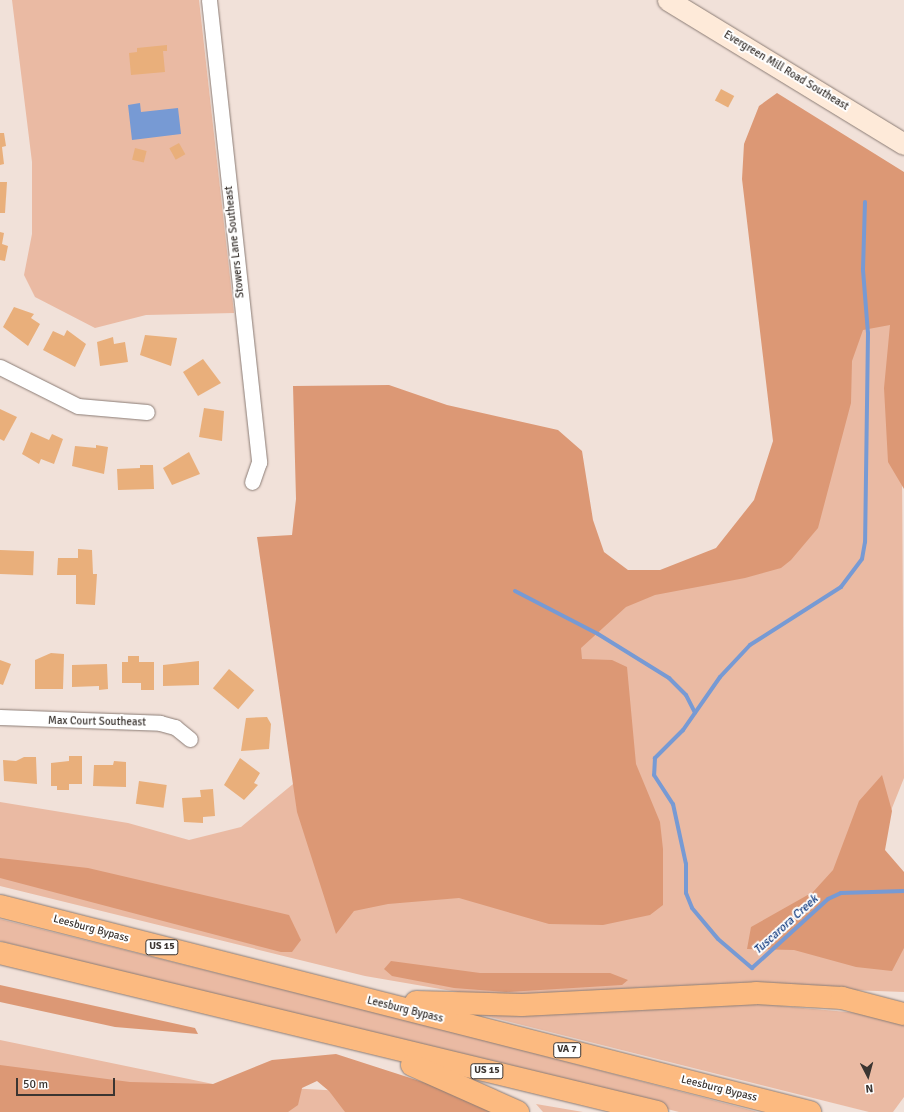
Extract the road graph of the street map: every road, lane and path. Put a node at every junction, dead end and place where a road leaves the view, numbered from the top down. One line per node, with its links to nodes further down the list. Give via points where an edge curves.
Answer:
1 (209, 0): 6 (street, Stowers Lane Southeast, via 259,462)
2 (668, 0): 3 (main road, Evergreen Mill Road Southeast)
3 (904, 144)
4 (0, 367): 5 (street, via 78,406)
5 (147, 412)
6 (252, 482)
7 (0, 717): 8 (street, Max Court Southeast, via 160,723 175,727)
8 (190, 739)
9 (0, 906): 11 (highway, Leesburg Bypass / US 15)
10 (0, 954): 15 (highway, US 15)
11 (323, 989): 12 (highway, via 423,1003 473,1005 756,993); 18 (highway, Leesburg Bypass / VA 7)
12 (872, 1003): 13 (highway); 14 (highway)
13 (904, 1003)
14 (904, 1014)
15 (316, 1032): 16 (highway, via 437,1074); 17 (highway, US 15)
16 (518, 1112)
17 (657, 1112)
18 (810, 1112)

